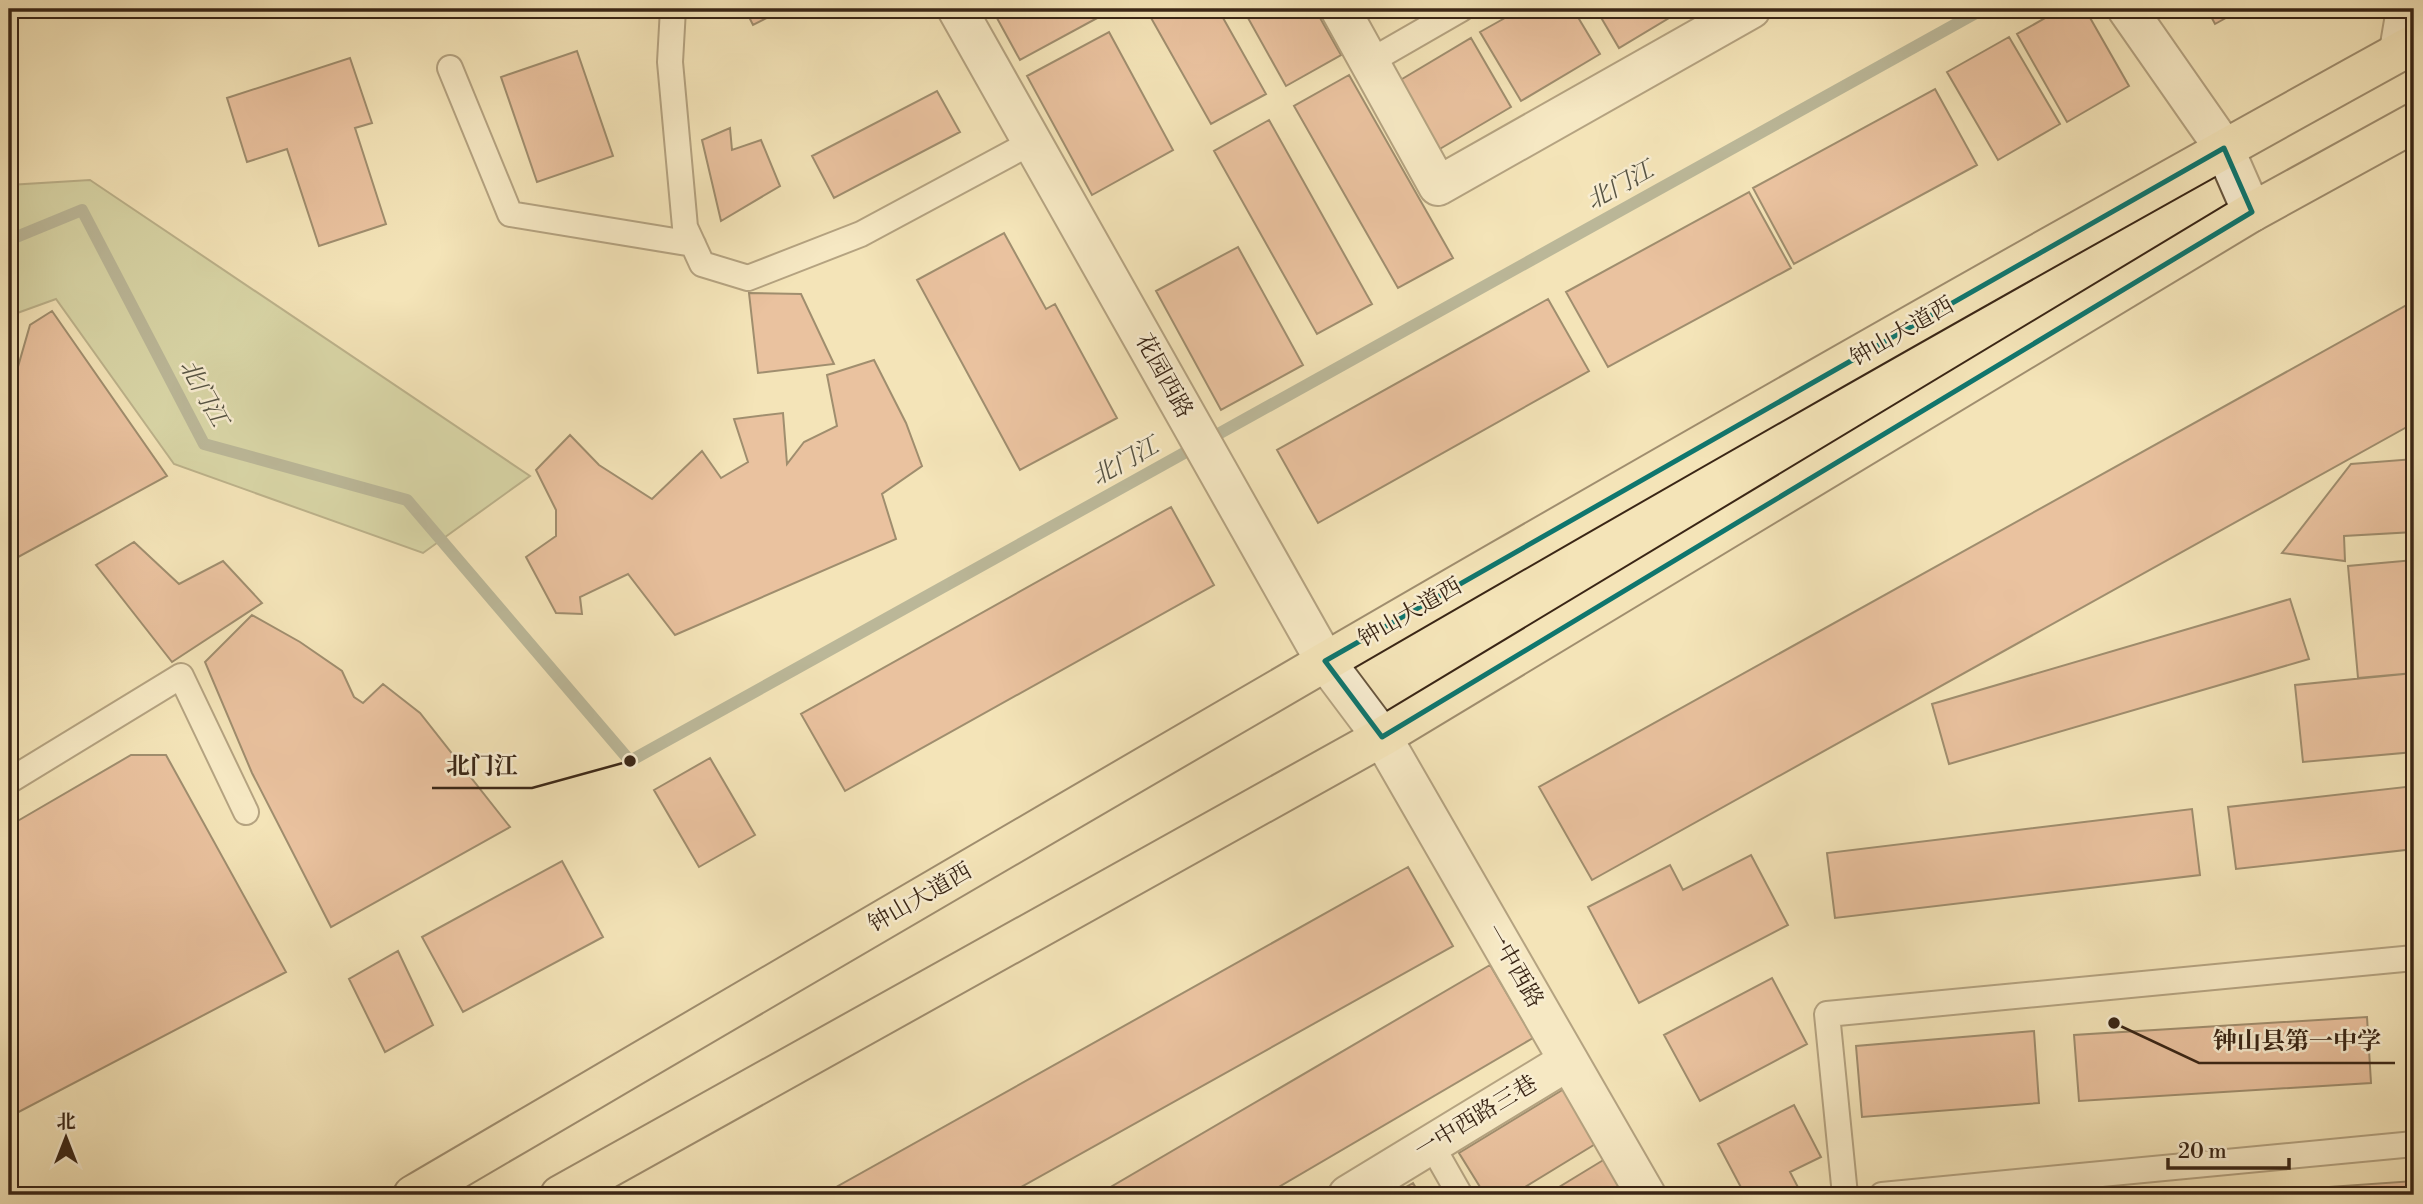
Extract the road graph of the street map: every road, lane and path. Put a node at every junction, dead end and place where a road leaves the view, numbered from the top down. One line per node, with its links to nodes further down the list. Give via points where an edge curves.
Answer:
1 (673, 9): 15 (lane, via 670,62 685,227)
2 (957, 9): 12 (street, 花园西路)
3 (1340, 9): 9 (street)
4 (1461, 9): 9 (lane)
5 (1751, 9): 9 (street, via 1438,186)
6 (2127, 9): 13 (street)
7 (2399, 9): 8 (lane)
8 (2403, 50): 13 (highway, 钟山大道西)
9 (1369, 62)
10 (450, 68): 15 (lane, via 510,214)
11 (2414, 123): 14 (highway)
12 (1032, 142): 15 (lane, via 861,234 748,278 702,264); 16 (street, 花园西路)
13 (2224, 148): 14 (street); 16 (highway, 钟山大道西)
14 (2252, 212): 17 (highway)
15 (693, 244)
16 (1325, 661): 17 (street, 花园西路); 24 (highway, 钟山大道西)
17 (1382, 737): 21 (street, 一中西路); 25 (highway)
18 (9, 781): 19 (lane, via 181,676)
19 (246, 812)
20 (2414, 958): 29 (lane, via 1827,1014)
21 (1568, 1061): 22 (street, 一中西路三巷); 28 (street, 一中西路)
22 (1432, 1144): 26 (street, 一中西路三巷); 27 (lane)
23 (2414, 1144): 30 (lane)
24 (413, 1195)
25 (560, 1195)
26 (1348, 1195)
27 (1460, 1195)
28 (1646, 1195)
29 (1845, 1195)
30 (1882, 1195)

